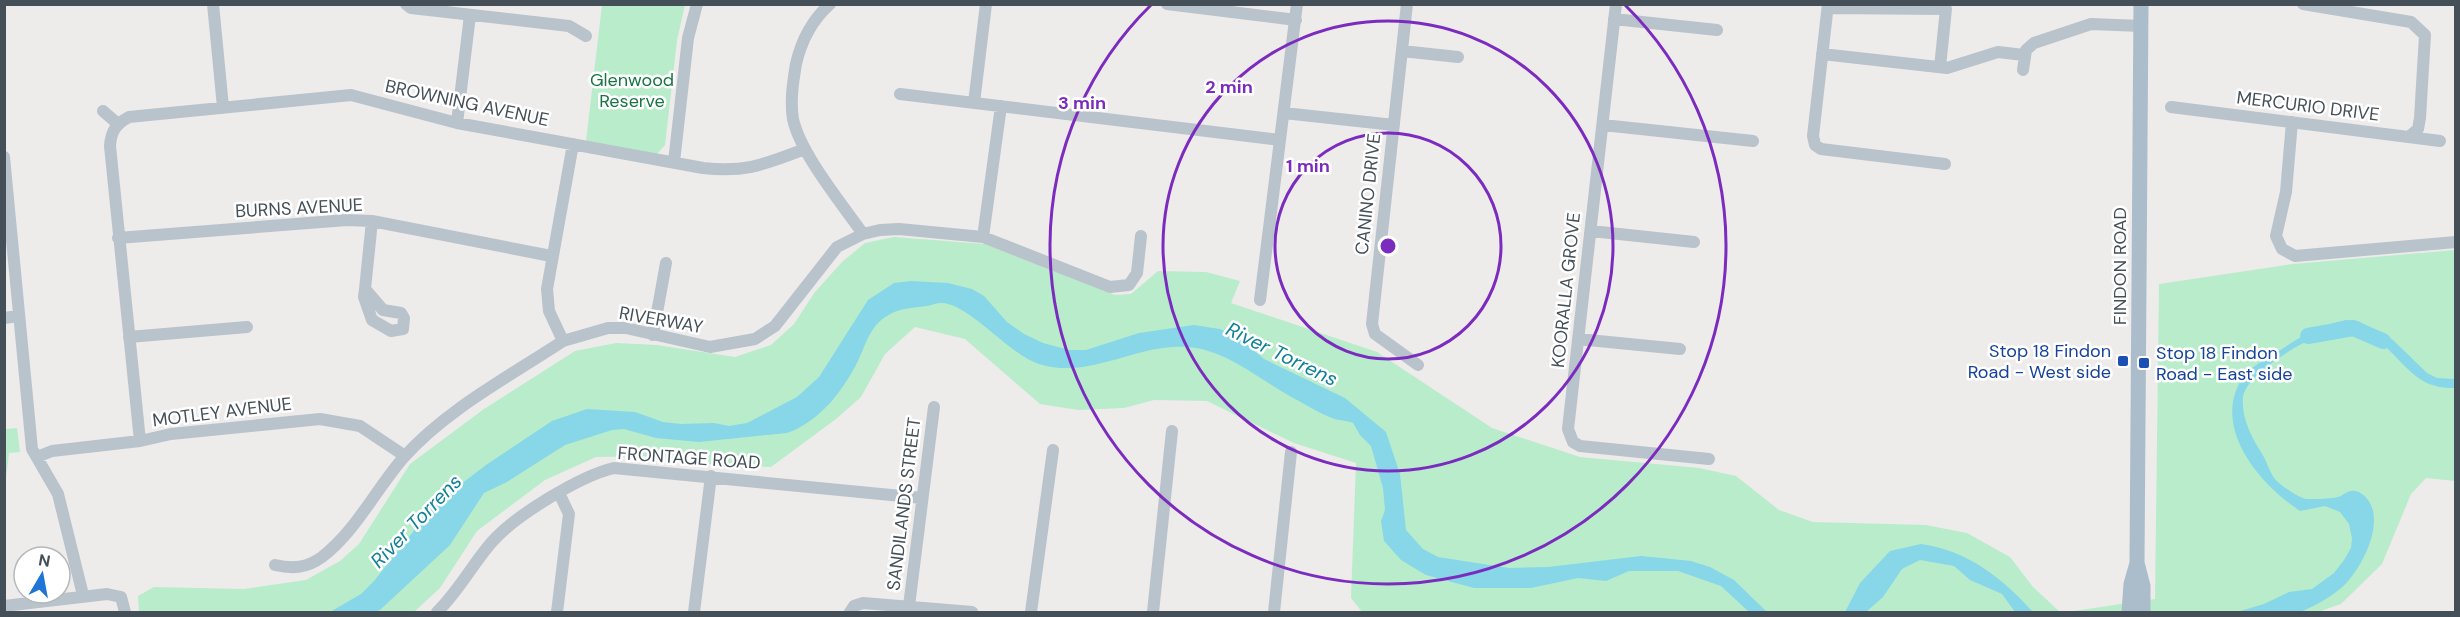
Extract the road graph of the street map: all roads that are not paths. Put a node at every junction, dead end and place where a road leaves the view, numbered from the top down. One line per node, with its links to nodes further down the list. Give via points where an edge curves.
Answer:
1 (213, 4): 28 (street)
2 (406, 4): 13 (street, via 411,8)
3 (697, 4): 44 (street, via 688,38)
4 (830, 4): 42 (street, via 808,30 793,81 794,122)
5 (986, 4): 26 (street)
6 (1167, 4): 15 (street)
7 (1297, 4): 15 (street)
8 (1407, 4): 19 (street, CANINO DRIVE)
9 (1616, 4): 14 (street, KOORALLA GROVE)
10 (2141, 4): 16 (main road, FINDON ROAD)
11 (2303, 4): 37 (street, via 2411,22 2425,35 2420,118 2418,129)
12 (1828, 6): 20 (street); 23 (street, via 1946,9)
13 (470, 15): 18 (street, via 569,26); 33 (street)
14 (1614, 19): 17 (street); 36 (street, KOORALLA GROVE)
15 (1296, 20): 31 (street)
16 (2141, 26): 21 (street, via 2091,24 2034,43); 83 (main road, FINDON ROAD, via 2137,563 2143,586)
17 (1717, 30)
18 (586, 36)
19 (1402, 51): 22 (street); 35 (street, CANINO DRIVE)
20 (1822, 54): 23 (street); 45 (street, via 1815,145 1821,149)
21 (2024, 55): 23 (street, via 1998,52); 24 (street)
22 (1458, 57)
23 (1940, 67)
24 (2023, 70)
25 (900, 94): 26 (street)
26 (974, 103): 27 (street)
27 (1001, 106): 38 (street); 51 (street)
28 (223, 107): 33 (street, BROWNING AVENUE, via 351,95); 34 (street, BROWNING AVENUE, via 139,116)
29 (2172, 107): 32 (street, MERCURIO DRIVE)
30 (103, 111): 34 (street)
31 (1284, 113): 35 (street); 38 (street)
32 (2292, 122): 37 (street, MERCURIO DRIVE); 54 (street, via 2286,192 2276,236 2282,249 2295,256)
33 (457, 123): 41 (street, BROWNING AVENUE)
34 (118, 124): 52 (street, via 110,146)
35 (1394, 125): 67 (street, CANINO DRIVE, via 1372,324 1375,334)
36 (1603, 125): 39 (street); 48 (street, KOORALLA GROVE)
37 (2410, 135): 40 (street, MERCURIO DRIVE)
38 (1280, 140): 58 (street)
39 (1753, 141)
40 (2440, 141)
41 (573, 144): 44 (street, BROWNING AVENUE); 55 (street)
42 (805, 149): 44 (street, BROWNING AVENUE, via 760,166 731,171); 49 (street)
43 (4, 158): 46 (street)
44 (674, 162)
45 (1946, 164)
46 (6, 193): 59 (street)
47 (372, 222): 52 (street, BURNS AVENUE, via 347,220); 55 (street, BURNS AVENUE); 57 (street)
48 (1591, 231): 53 (street); 64 (street, KOORALLA GROVE)
49 (863, 234): 51 (street, RIVERWAY, via 899,229); 62 (street, RIVERWAY, via 837,247 775,326 755,339 710,347)
50 (1141, 236): 51 (street, RIVERWAY, via 1137,273 1129,285 1119,288)
51 (983, 237)
52 (118, 238): 63 (street)
53 (1694, 242)
54 (2456, 242)
55 (551, 256): 65 (street, via 549,311)
56 (666, 263): 62 (street)
57 (365, 289)
58 (1260, 300)
59 (20, 316): 60 (street); 74 (street, via 31,440)
60 (4, 318)
61 (247, 327): 63 (street)
62 (653, 335): 65 (street, RIVERWAY, via 608,328)
63 (129, 337): 70 (street)
64 (1578, 339): 66 (street); 75 (street, KOORALLA GROVE, via 1568,429 1573,441 1580,446)
65 (563, 341): 73 (street, RIVERWAY, via 456,411)
66 (1680, 349)
67 (1418, 365)
68 (934, 407): 78 (street, SANDILANDS STREET)
69 (1172, 431): 91 (street)
70 (140, 441): 73 (street, MOTLEY AVENUE, via 171,434 320,419 360,426); 74 (street, MOTLEY AVENUE, via 52,451)
71 (1053, 450): 90 (street)
72 (1291, 452): 92 (street)
73 (405, 456): 79 (street, RIVERWAY, via 329,551 301,567)
74 (37, 457): 80 (street, via 58,494)
75 (1709, 459)
76 (711, 476): 77 (street, FRONTAGE ROAD, via 614,468); 78 (street, FRONTAGE ROAD); 87 (street)
77 (559, 493): 85 (street, FRONTAGE ROAD, via 506,528); 86 (street, via 569,514)
78 (922, 498): 82 (street, SANDILANDS STREET)
79 (275, 565)
80 (83, 595): 81 (street); 84 (street, via 121,597)
81 (4, 606)
82 (909, 606): 88 (street, via 863,603); 89 (street)
83 (2136, 611)
84 (125, 612)
85 (436, 612)
86 (556, 612)
87 (694, 612)
88 (850, 612)
89 (972, 612)
90 (1031, 612)
91 (1153, 612)
92 (1274, 612)

